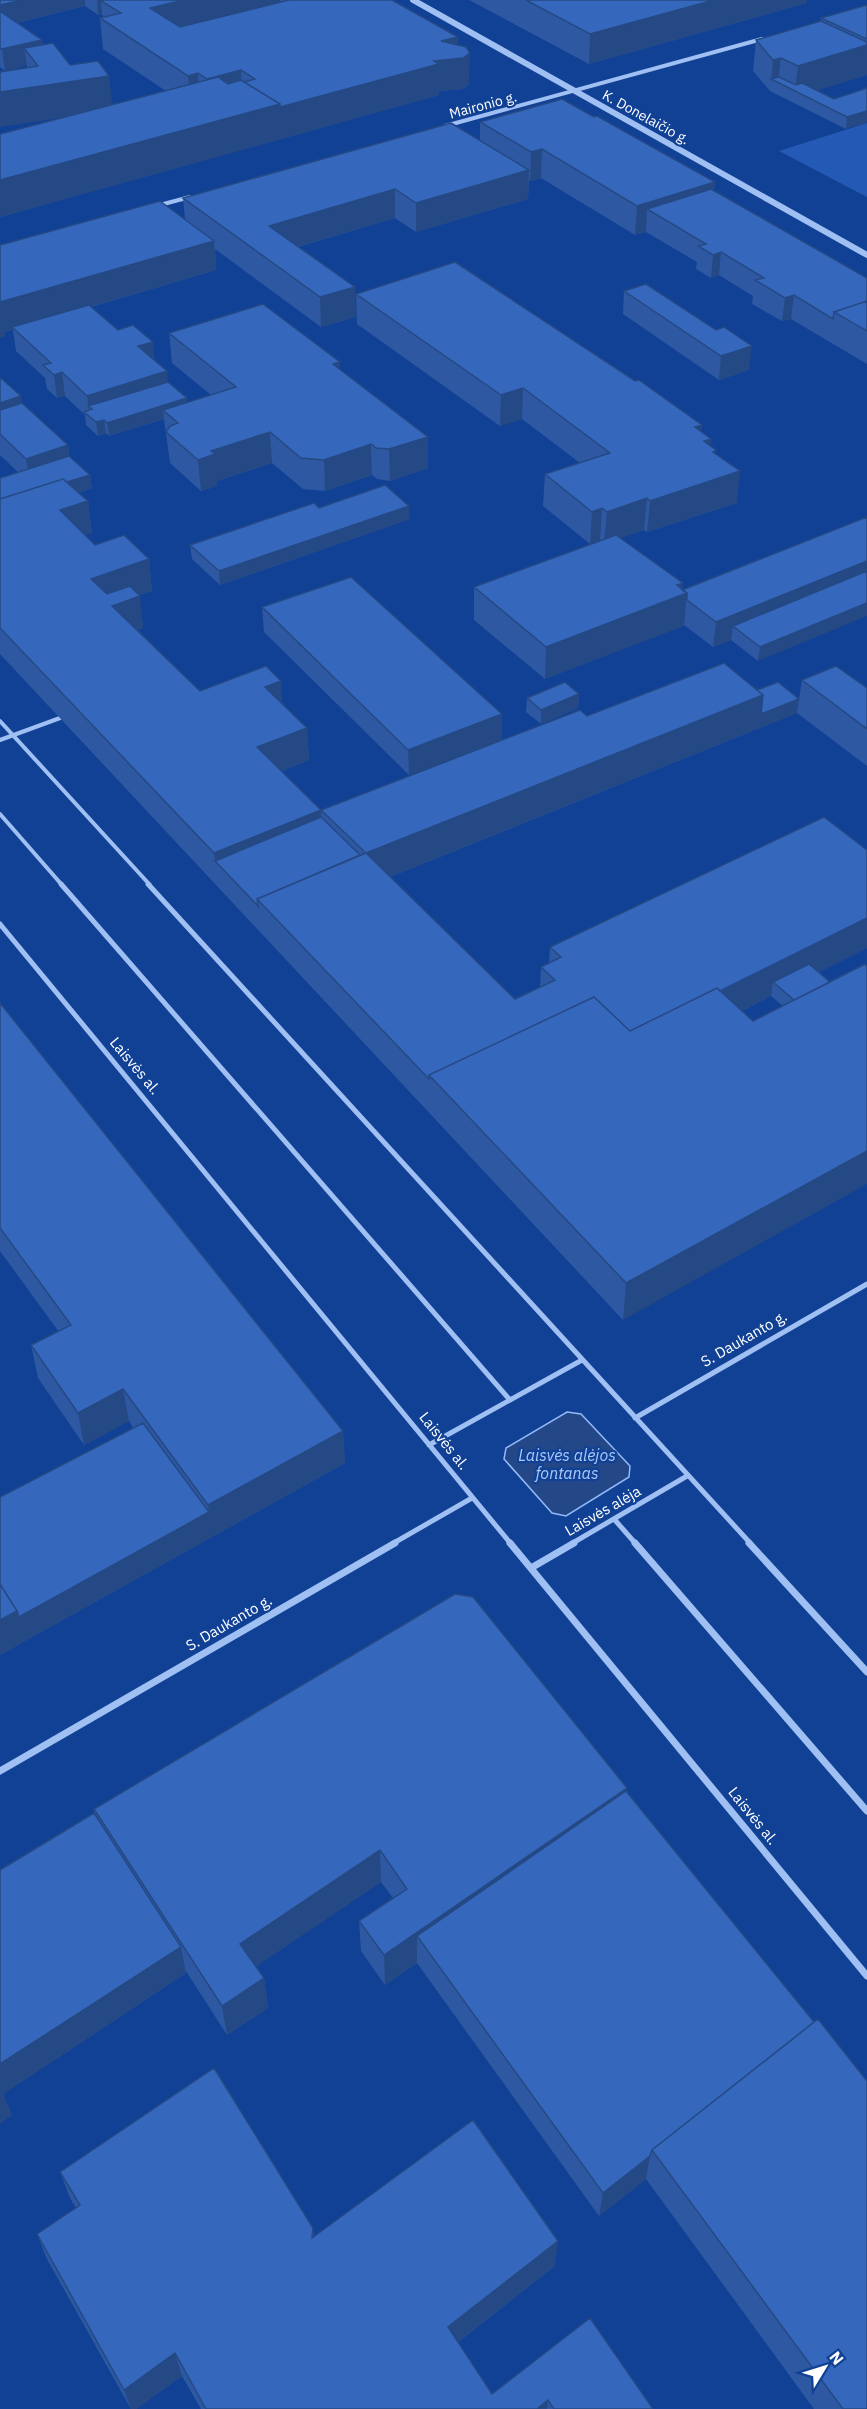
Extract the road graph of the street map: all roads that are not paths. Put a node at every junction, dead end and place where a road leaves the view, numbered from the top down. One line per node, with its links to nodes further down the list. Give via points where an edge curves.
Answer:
1 (412, 0): 3 (street, K. Donelaičio g.)
2 (771, 36): 3 (street, Maironio g.)
3 (574, 91): 4 (street, Maironio g.); 7 (street, K. Donelaičio g.)
4 (434, 129)
5 (200, 194): 6 (street)
6 (146, 209)
7 (867, 255)
8 (60, 718): 10 (street)
9 (0, 721): 10 (street)
10 (13, 736): 11 (street); 15 (street)
11 (0, 740)
12 (0, 814): 16 (street)
13 (0, 924): 18 (street, Laisvės al.)
14 (867, 1284): 17 (street, S. Daukanto g.)
15 (582, 1360): 16 (street); 17 (street)
16 (510, 1400): 18 (street)
17 (635, 1418): 19 (street)
18 (429, 1445): 20 (street, Laisvės al.)
19 (687, 1476): 21 (street, Laisvės alėja); 23 (street)
20 (472, 1498): 22 (street, Laisvės al.); 24 (street, S. Daukanto g.)
21 (614, 1519): 22 (street, Laisvės alėja); 25 (street)
22 (531, 1568): 26 (street, Laisvės al.)
23 (867, 1672)
24 (0, 1771)
25 (867, 1810)
26 (867, 1976)

